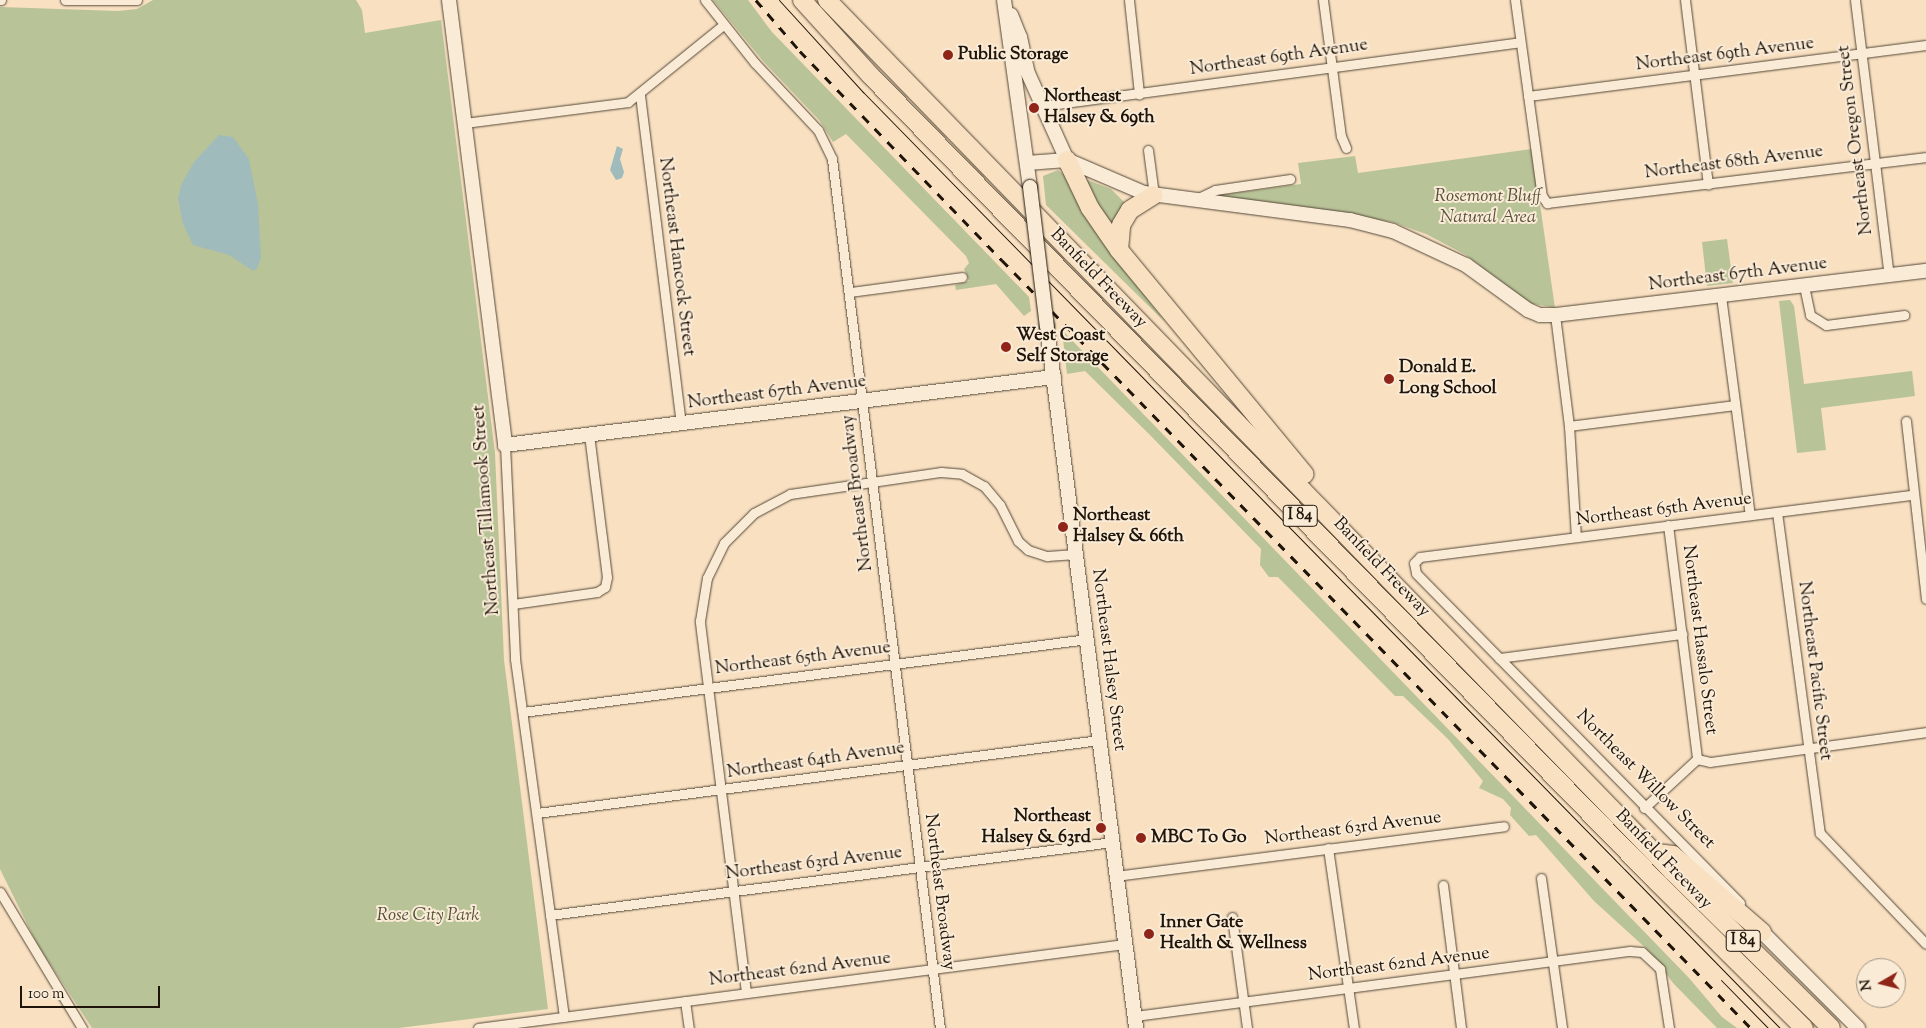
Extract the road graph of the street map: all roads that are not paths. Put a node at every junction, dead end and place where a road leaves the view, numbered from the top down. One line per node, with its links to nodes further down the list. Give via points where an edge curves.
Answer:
1 (65, 0): 2 (street)
2 (137, 0)
3 (448, 0): 23 (street, Northeast Tillamook Street)
4 (705, 0): 13 (street, Northeast Broadway)
5 (802, 0): 110 (highway, Banfield Freeway / I 84, via 871,76 1657,882)
6 (827, 0): 57 (highway, Banfield Freeway / I 84)
7 (1004, 0): 22 (street); 28 (street, Northeast Halsey Street)
8 (1129, 0): 19 (street)
9 (1323, 0): 17 (street)
10 (1515, 0): 14 (street)
11 (1685, 0): 18 (street)
12 (1855, 0): 16 (street, Northeast Oregon Street)
13 (723, 25): 20 (street); 39 (street, Northeast Broadway, via 818,130 829,148 837,184)
14 (1520, 42): 17 (street, Northeast 69th Avenue); 21 (street)
15 (1926, 45): 16 (street, Northeast 69th Avenue)
16 (1862, 54): 18 (street, Northeast 69th Avenue); 29 (street, Northeast Oregon Street)
17 (1332, 68): 19 (street, Northeast 69th Avenue); 24 (street, via 1341,136)
18 (1694, 75): 21 (street, Northeast 69th Avenue); 31 (street)
19 (1139, 94): 22 (street, Northeast 69th Avenue)
20 (640, 95): 23 (street, via 628,102); 47 (street, Northeast Hancock Street)
21 (1528, 96): 31 (street, Northeast 68th Avenue, via 1542,196 1547,203)
22 (1042, 106): 27 (street)
23 (465, 123): 50 (street, Northeast Tillamook Street)
24 (1346, 148)
25 (1148, 150): 32 (street)
26 (1926, 157): 29 (street, Northeast 68th Avenue)
27 (1067, 160): 28 (street); 32 (street); 34 (highway, via 1090,208)
28 (1027, 163): 43 (street, Northeast Halsey Street, bridge)
29 (1875, 164): 31 (street, Northeast 68th Avenue); 36 (street, Northeast Oregon Street)
30 (1290, 179): 33 (street, via 1215,190)
31 (1708, 185)
32 (1154, 195): 33 (street); 34 (highway, via 1130,210 1121,225)
33 (1196, 200): 42 (street, via 1350,220 1393,231 1466,264 1528,310)
34 (1119, 250): 57 (highway, via 1343,518)
35 (1926, 271): 36 (street, Northeast 67th Avenue)
36 (1889, 276): 38 (street, Northeast 67th Avenue)
37 (962, 277): 39 (street)
38 (1804, 286): 40 (street, Northeast 67th Avenue); 41 (street, via 1810,315 1826,325)
39 (850, 292): 44 (street, Northeast Broadway)
40 (1721, 296): 42 (street, Northeast 67th Avenue); 45 (street)
41 (1904, 315)
42 (1555, 316): 48 (street)
43 (1054, 377): 44 (street, Northeast 67th Avenue); 58 (street, Northeast Halsey Street)
44 (864, 401): 47 (street, Northeast 67th Avenue); 51 (street, Northeast Broadway)
45 (1735, 405): 48 (street); 54 (street)
46 (1906, 421): 52 (street)
47 (681, 424): 49 (street, Northeast 67th Avenue)
48 (1569, 426): 56 (street)
49 (589, 435): 50 (street, Northeast 67th Avenue); 61 (street, via 607,577 605,587 597,592)
50 (505, 445): 61 (street, Northeast Tillamook Street)
51 (873, 480): 58 (street, via 941,472 970,477 995,497 1023,546 1047,556); 65 (street, Northeast Broadway); 66 (street, via 808,490 782,498 754,513 728,537 714,560 702,596 701,634)
52 (1912, 495): 53 (street, Northeast 65th Avenue); 60 (street)
53 (1777, 512): 54 (street, Northeast 65th Avenue); 70 (street, Northeast Pacific Street)
54 (1750, 515): 55 (street, Northeast 65th Avenue)
55 (1668, 525): 56 (street, Northeast 65th Avenue); 62 (street, Northeast Hassalo Street)
56 (1576, 537): 59 (street, Northeast 65th Avenue)
57 (1366, 552): 79 (highway, Banfield Freeway / I 84)
58 (1076, 554): 63 (street, Northeast Halsey Street)
59 (1420, 557): 64 (street, Northeast Willow Street, via 1414,563 1416,573)
60 (1926, 599)
61 (512, 604): 67 (street, Northeast Tillamook Street, via 515,659)
62 (1682, 634): 64 (street); 71 (street, Northeast Hassalo Street)
63 (1086, 639): 65 (street, Northeast 65th Avenue); 69 (street, Northeast Halsey Street)
64 (1499, 658): 74 (street, Northeast Willow Street)
65 (894, 664): 66 (street, Northeast 65th Avenue); 72 (street, Northeast Broadway)
66 (707, 688): 67 (street, Northeast 65th Avenue); 73 (street)
67 (523, 712): 75 (street, Northeast Tillamook Street)
68 (1926, 732): 70 (street)
69 (1099, 740): 72 (street, Northeast 64th Avenue); 77 (street, Northeast Halsey Street)
70 (1808, 749): 71 (street, via 1710,762); 90 (street, Northeast Pacific Street, via 1820,833)
71 (1697, 759): 74 (street)
72 (906, 765): 73 (street, Northeast 64th Avenue); 80 (street, Northeast Broadway)
73 (721, 790): 75 (street, Northeast 64th Avenue); 84 (street)
74 (1644, 808): 88 (street, Northeast Willow Street, via 1711,871 1759,923)
75 (537, 814): 86 (street, Northeast Tillamook Street)
76 (1504, 826): 78 (street, Northeast 63rd Avenue)
77 (1112, 842): 80 (street, Northeast 63rd Avenue); 81 (street, Northeast Halsey Street)
78 (1328, 848): 81 (street, Northeast 63rd Avenue); 94 (street)
79 (1656, 852): 88 (highway, via 1673,855); 111 (highway, Banfield Freeway / I 84)
80 (919, 867): 84 (street, Northeast 63rd Avenue); 92 (street, Northeast Broadway)
81 (1116, 876): 89 (street, Northeast Halsey Street)
82 (1541, 878): 91 (street)
83 (1443, 885): 93 (street)
84 (733, 891): 86 (street, Northeast 63rd Avenue); 95 (street)
85 (0, 892): 101 (street)
86 (550, 915): 98 (street, Northeast Tillamook Street)
87 (1232, 917): 97 (street)
88 (1762, 932): 112 (street, Northeast Willow Street)
89 (1125, 944): 92 (street, Northeast 62nd Avenue); 99 (street, Northeast Halsey Street)
90 (1926, 944)
91 (1552, 961): 93 (street, Northeast 62nd Avenue); 108 (street); 109 (street, Northeast 62nd Avenue, via 1642,952 1660,969)
92 (932, 969): 95 (street, Northeast 62nd Avenue); 104 (street, Northeast Broadway)
93 (1454, 974): 94 (street, Northeast 62nd Avenue); 107 (street)
94 (1349, 987): 97 (street, Northeast 62nd Avenue); 106 (street)
95 (746, 992): 96 (street, Northeast 62nd Avenue)
96 (685, 1001): 98 (street, Northeast 62nd Avenue); 103 (street)
97 (1243, 1001): 99 (street, Northeast 62nd Avenue); 105 (street)
98 (564, 1017): 100 (street, Northeast 62nd Avenue)
99 (1135, 1022)
100 (517, 1026): 102 (street, Northeast 62nd Avenue)
101 (82, 1028)
102 (478, 1028)
103 (689, 1028)
104 (940, 1028)
105 (1247, 1028)
106 (1354, 1028)
107 (1461, 1028)
108 (1562, 1028)
109 (1669, 1028)
110 (1804, 1028)
111 (1831, 1028)
112 (1858, 1028)

